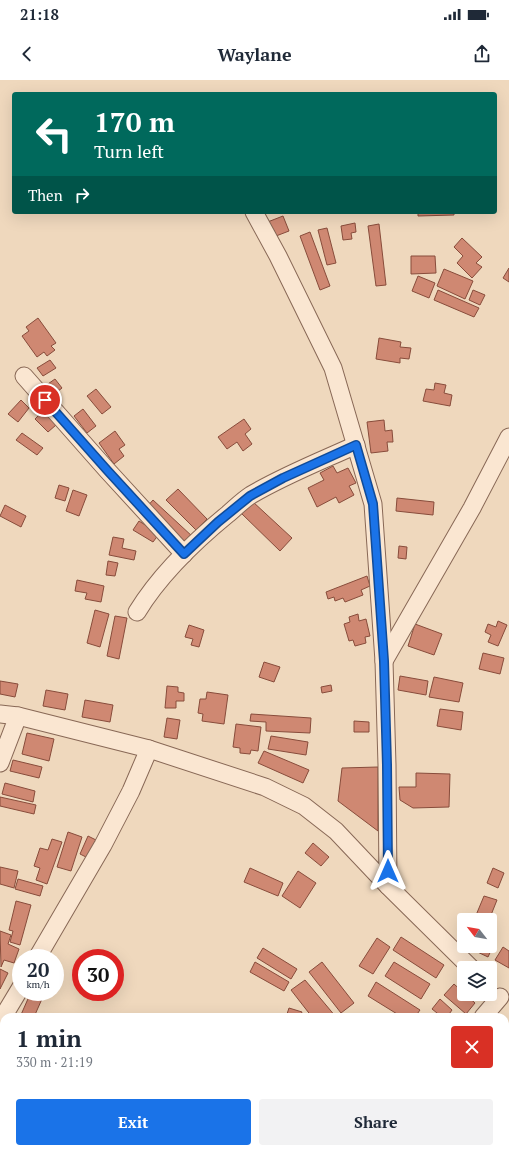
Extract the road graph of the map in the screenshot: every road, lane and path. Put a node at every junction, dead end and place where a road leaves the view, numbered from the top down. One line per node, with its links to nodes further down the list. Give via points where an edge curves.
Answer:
1 (255, 214): 4 (street, via 333,368)
2 (24, 376): 5 (street)
3 (509, 436): 7 (street, via 472,508)
4 (356, 445): 5 (street, via 250,496); 7 (street, via 373,504)
5 (184, 554): 6 (street)
6 (137, 612)
7 (384, 661): 12 (street)
8 (0, 714): 9 (street)
9 (18, 716): 10 (street); 11 (street)
10 (149, 749): 12 (street, via 265,787 304,806 336,831); 13 (street, via 103,845)
11 (0, 763)
12 (388, 886): 14 (street)
13 (42, 949)
14 (464, 961)
15 (500, 995): 18 (street)
16 (13, 1001): 17 (street)
17 (5, 1013)
18 (486, 1013)

